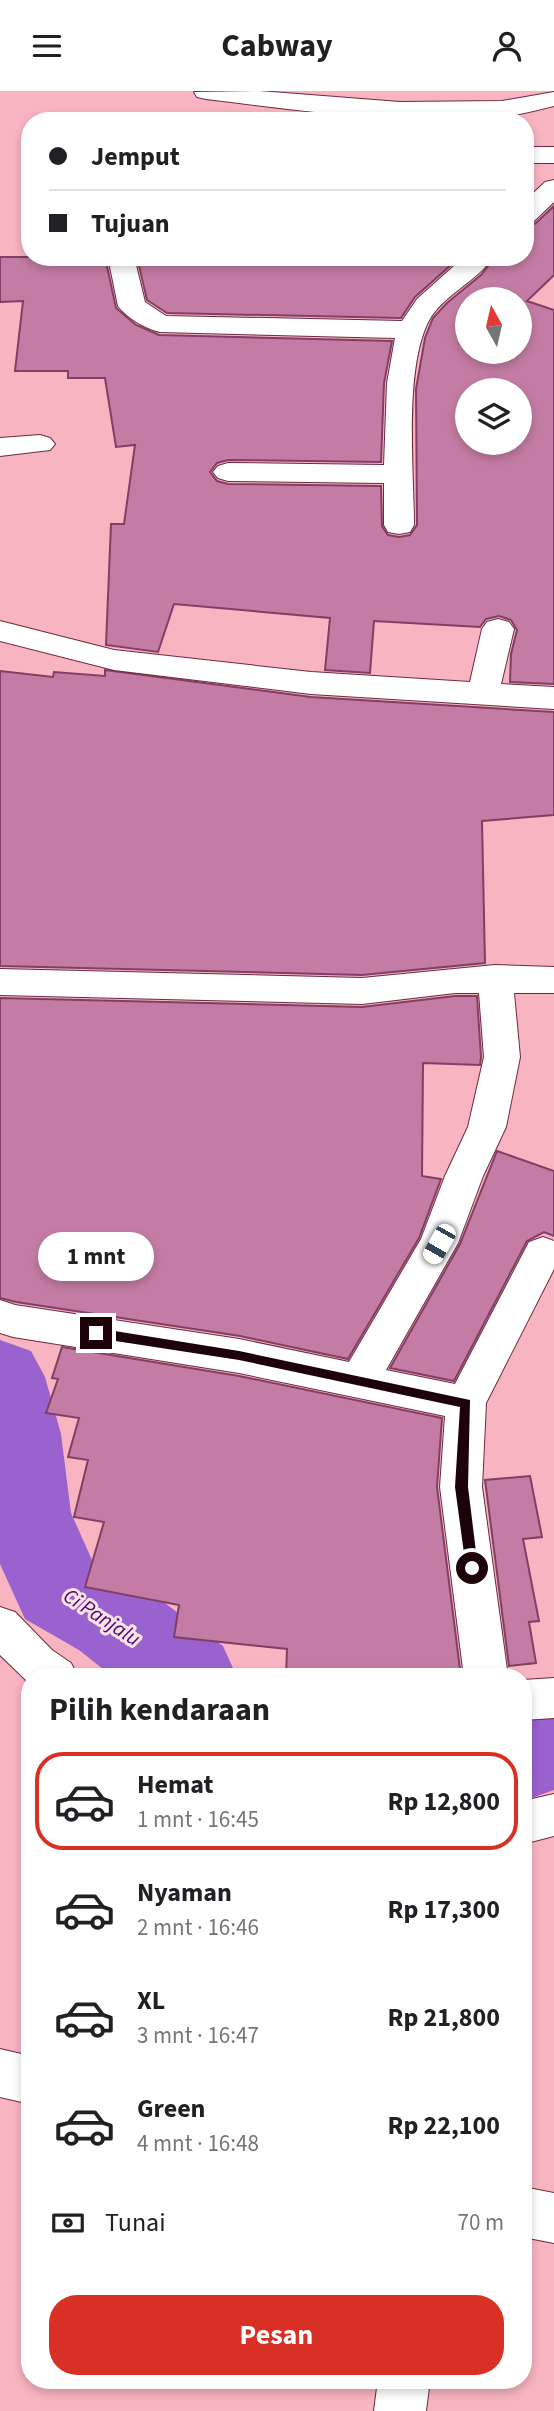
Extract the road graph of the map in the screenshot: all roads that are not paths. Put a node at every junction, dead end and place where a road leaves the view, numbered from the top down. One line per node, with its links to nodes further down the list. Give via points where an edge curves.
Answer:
1 (206, 92): 2 (street, via 400,110 502,109)
2 (554, 99)
3 (534, 155): 4 (street)
4 (554, 155)
5 (554, 188): 6 (street)
6 (534, 207)
7 (123, 266): 9 (street, via 132,306 160,324)
8 (470, 266): 9 (street, via 421,312)
9 (410, 330): 13 (street, via 400,386)
10 (40, 445): 11 (street)
11 (0, 447)
12 (229, 472): 13 (street)
13 (400, 474): 14 (street)
14 (398, 525)
15 (498, 629): 17 (street)
16 (0, 631): 17 (street, via 114,660 312,683)
17 (483, 694): 18 (street)
18 (554, 698)
19 (495, 978): 20 (street); 21 (street, via 362,991); 24 (street, via 502,1057 487,1127 439,1244)
20 (554, 980)
21 (0, 982)
22 (543, 1253): 25 (street)
23 (0, 1316): 24 (street)
24 (359, 1380): 25 (street)
25 (466, 1403): 28 (street, via 461,1487)
26 (0, 1626): 27 (street)
27 (43, 1668)
28 (485, 1668)
29 (554, 1697): 30 (street)
30 (532, 1699)
31 (554, 1815): 32 (street)
32 (532, 1821)
33 (0, 2073): 34 (street)
34 (21, 2078)
35 (532, 2214): 36 (street)
36 (554, 2218)
37 (403, 2389): 38 (street)
38 (400, 2411)

